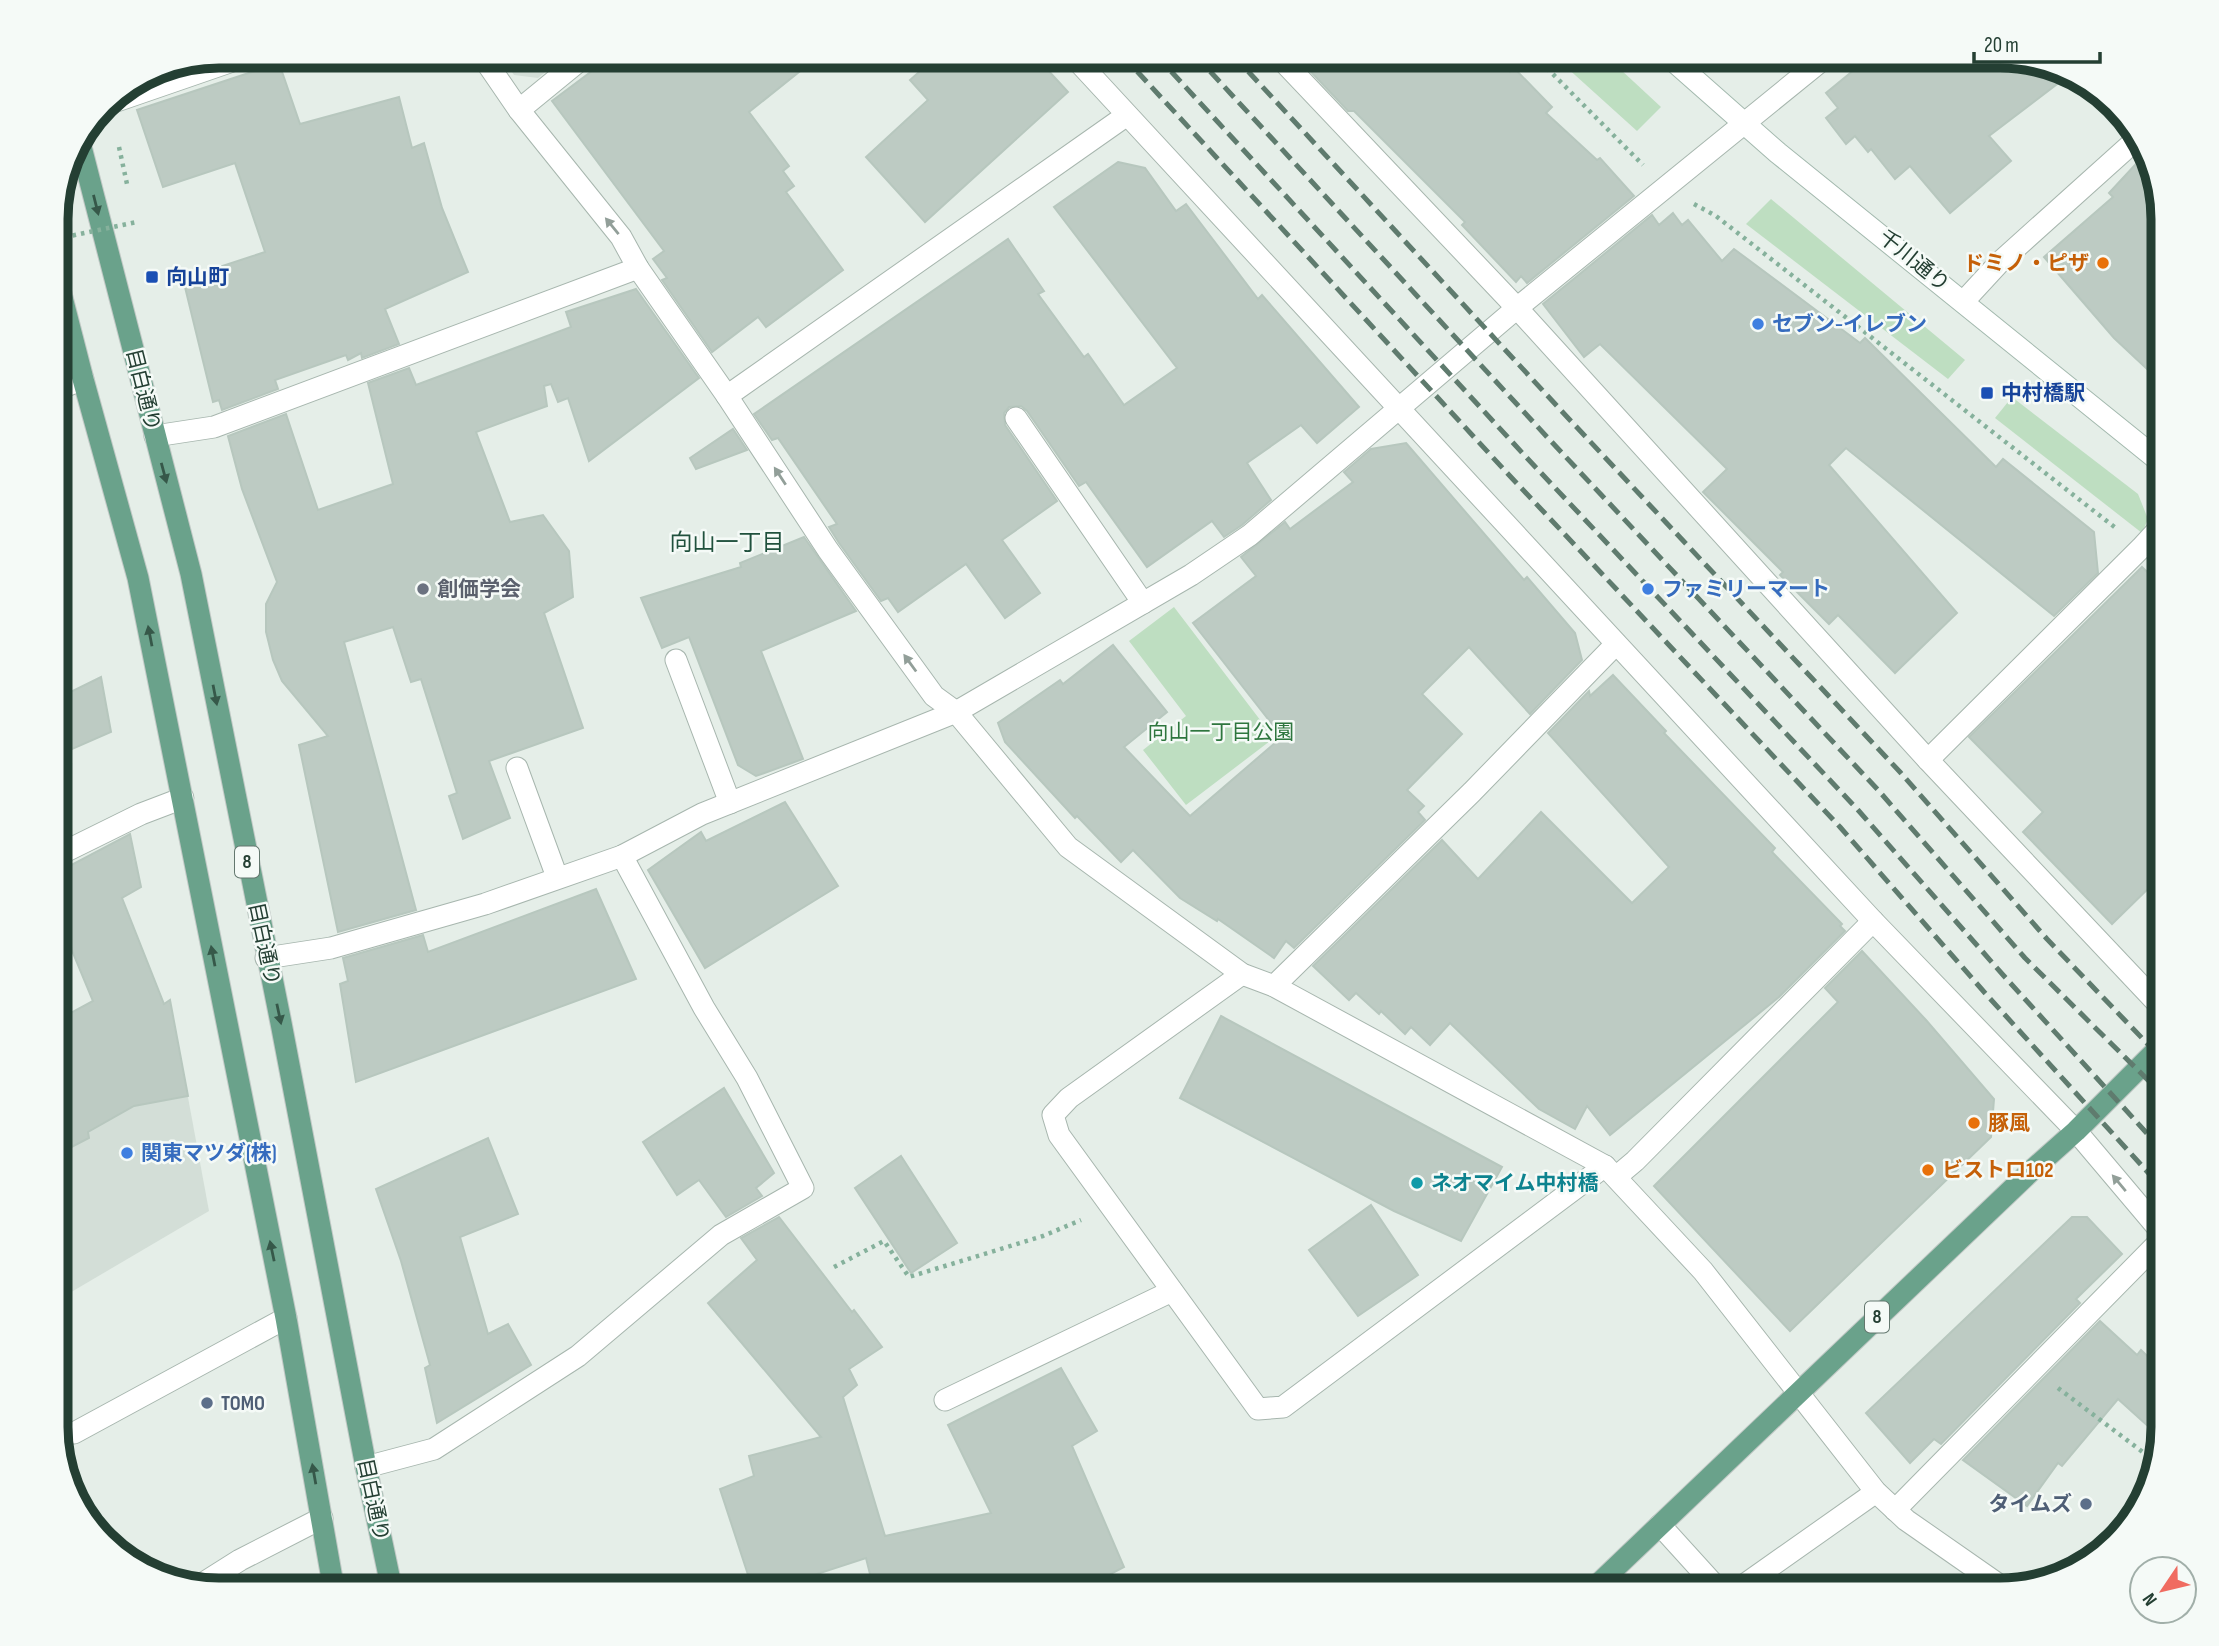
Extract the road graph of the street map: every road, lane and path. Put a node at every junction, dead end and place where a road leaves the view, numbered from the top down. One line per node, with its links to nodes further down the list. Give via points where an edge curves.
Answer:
1 (1290, 68): 20 (street)
2 (1547, 68): 15 (path)
3 (1682, 68): 12 (street, 千川通り)
4 (1812, 68): 12 (street)
5 (209, 69): 9 (street)
6 (491, 69): 10 (street)
7 (569, 69): 10 (street)
8 (1084, 69): 11 (street)
9 (134, 95)
10 (519, 110): 18 (street, one-way to 10, via 621,237)
11 (1127, 115): 24 (street); 25 (street)
12 (1743, 122): 15 (street); 19 (street, 千川通り)
13 (2131, 145): 19 (street, via 2000,262)
14 (83, 154): 27 (main road, 目白通り / 8, one-way to 27)
15 (1665, 187): 20 (street); 30 (path, via 1716,216)
16 (136, 222): 17 (path, bridge)
17 (69, 236)
18 (638, 268): 24 (street); 27 (street, via 214,427)
19 (1964, 301): 28 (street, 千川通り)
20 (1517, 308): 25 (street); 35 (street)
21 (69, 325): 22 (main road)
22 (83, 379): 23 (street); 37 (main road, one-way to 22, via 138,578)
23 (69, 385)
24 (727, 396): 34 (street, one-way to 24, via 934,696 828,550)
25 (1400, 410): 31 (street, via 1250,535); 32 (street)
26 (1016, 418): 31 (street)
27 (155, 436): 43 (main road, 目白通り / 8, one-way to 43, via 191,574)
28 (2151, 454)
29 (2151, 537): 30 (street)
30 (2141, 548): 35 (street)
31 (1143, 603): 34 (street)
32 (1616, 644): 42 (street); 45 (street)
33 (676, 660): 38 (street)
34 (956, 712): 38 (street); 44 (street, via 1068,847)
35 (1928, 760): 46 (street)
36 (517, 768): 41 (street)
37 (183, 798): 39 (street); 55 (main road, one-way to 37)
38 (730, 803): 40 (street)
39 (69, 850)
40 (622, 856): 41 (street); 61 (street, via 803,1188 721,1235 578,1356 538,1382 434,1448)
41 (557, 877): 43 (street, via 485,904 331,948)
42 (1874, 921): 48 (street); 49 (street, via 1635,1161)
43 (266, 958): 61 (main road, 目白通り / 8, one-way to 61)
44 (1242, 974): 45 (street); 50 (street, via 1069,1098 1054,1115 1059,1135)
45 (1274, 986): 49 (street)
46 (2151, 996)
47 (2151, 1056): 48 (main road, 8)
48 (2076, 1131): 51 (street, one-way to 48); 57 (main road, 8)
49 (1610, 1172): 54 (street, via 1283,1407 1258,1409); 57 (street, via 1703,1271)
50 (1110, 1206): 53 (path, via 1043,1236 909,1277 884,1241); 54 (street)
51 (2151, 1222)
52 (2151, 1248): 56 (street)
53 (834, 1267)
54 (1172, 1292): 58 (street)
55 (286, 1318): 59 (street); 64 (main road, one-way to 55)
56 (2034, 1370): 60 (path); 63 (street)
57 (1798, 1392): 62 (street); 65 (main road, 8)
58 (945, 1400)
59 (75, 1433)
60 (2148, 1456)
61 (366, 1467): 68 (main road, 目白通り / 8)
62 (1876, 1492): 63 (street); 71 (street)
63 (1895, 1510): 72 (street)
64 (322, 1518): 66 (street); 67 (main road)
65 (1660, 1525): 69 (main road, 8); 70 (street)
66 (213, 1577)
67 (332, 1578)
68 (389, 1578)
69 (1605, 1578)
70 (1708, 1578)
71 (1754, 1578)
72 (1990, 1578)

